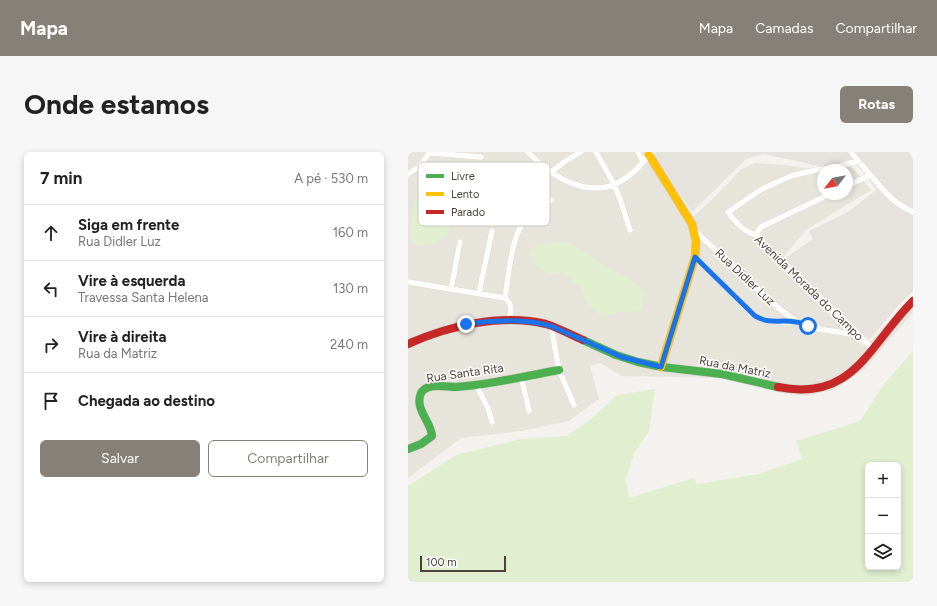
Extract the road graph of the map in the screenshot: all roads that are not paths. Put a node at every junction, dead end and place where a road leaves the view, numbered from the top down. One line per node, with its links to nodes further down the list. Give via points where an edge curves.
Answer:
1 (430, 152): 8 (street); 10 (street)
2 (528, 152): 11 (street)
3 (581, 152): 14 (street)
4 (596, 152): 18 (street)
5 (638, 152): 12 (street)
6 (851, 152): 9 (street)
7 (650, 153): 12 (street); 24 (street)
8 (481, 157)
9 (857, 161): 16 (street); 25 (street, Avenida Morada do Campo, via 791,176 762,190 728,212 744,230)
10 (423, 162)
11 (538, 162)
12 (644, 162): 18 (street)
13 (418, 168): 15 (street)
14 (551, 172): 18 (street, via 570,182 589,187 606,187)
15 (408, 174)
16 (870, 175): 17 (street); 20 (street, via 895,203)
17 (853, 183)
18 (614, 184): 22 (street)
19 (817, 200): 25 (street, via 761,227)
20 (913, 212)
21 (522, 226): 31 (street, via 518,231)
22 (630, 230)
23 (492, 231): 30 (street)
24 (695, 231): 27 (street); 34 (street, Rua Didler Luz)
25 (757, 235): 36 (street, Avenida Morada do Campo, via 761,244)
26 (460, 242): 29 (street)
27 (695, 257): 34 (street, Rua Didler Luz, via 755,316 772,322); 39 (street)
28 (408, 282): 29 (street)
29 (452, 289): 30 (street)
30 (480, 293): 31 (street)
31 (504, 298): 33 (street, via 511,306)
32 (913, 301): 38 (street, Rua da Matriz)
33 (509, 321): 35 (street, Rua da Matriz, via 530,321); 37 (street, Rua da Matriz, via 452,327)
34 (796, 322): 36 (street, Rua Didler Luz, via 819,329)
35 (551, 326): 39 (street, Rua da Matriz, via 622,357); 40 (street)
36 (857, 335): 38 (street, Avenida Morada do Campo)
37 (408, 344)
38 (872, 348): 39 (street, Rua da Matriz, via 848,374 827,386 815,389 787,389 716,373)
39 (661, 367)
40 (559, 370): 41 (street, Rua Santa Rita); 43 (street)
41 (521, 376): 42 (street, Rua Santa Rita); 44 (street)
42 (476, 384): 45 (street); 46 (street, Rua Santa Rita, via 430,387 422,391 419,404 431,428 432,436)
43 (574, 405)
44 (529, 411)
45 (492, 422)
46 (408, 449)

